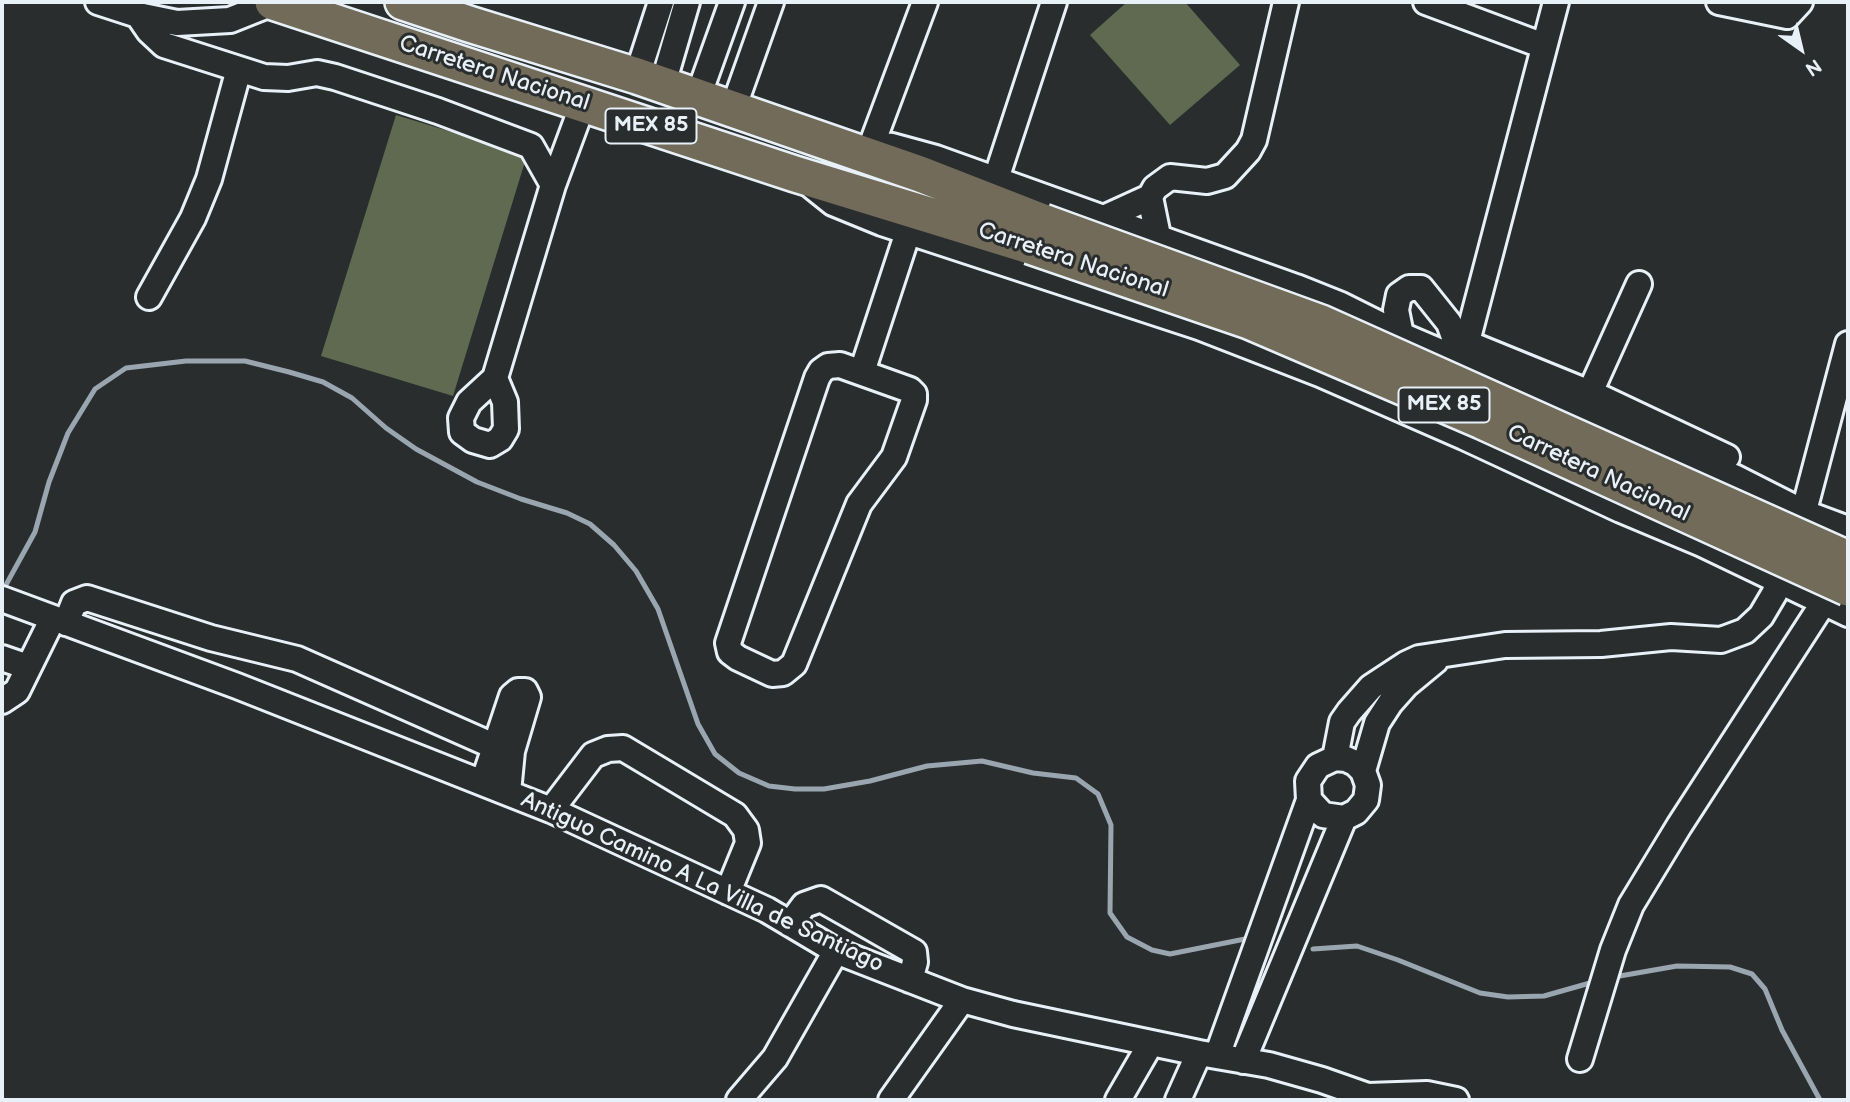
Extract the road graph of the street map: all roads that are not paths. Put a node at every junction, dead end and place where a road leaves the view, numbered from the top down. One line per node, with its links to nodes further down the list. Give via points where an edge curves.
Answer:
1 (99, 2): 15 (street)
2 (274, 2): 15 (street, via 230,20 177,23); 20 (highway, Carretera Nacional / MEX 85)
3 (403, 2): 18 (highway, Carretera Nacional / MEX 85)
4 (661, 2): 18 (street)
5 (687, 2): 18 (street)
6 (732, 2): 19 (street)
7 (771, 2): 21 (street)
8 (926, 2): 22 (street)
9 (1054, 2): 25 (street)
10 (1286, 2): 27 (street, via 1248,151 1225,176 1206,181 1170,177)
11 (1426, 2): 16 (street)
12 (1556, 2): 16 (street)
13 (1719, 2): 14 (street, via 1787,16)
14 (1800, 2)
15 (138, 15): 17 (street, via 164,45)
16 (1544, 46): 36 (street)
17 (239, 69): 26 (street, via 276,78 317,73 438,111 531,146); 33 (street, via 209,179)
18 (650, 80): 19 (highway, Carretera Nacional / MEX 85)
19 (698, 97): 21 (highway, Carretera Nacional / MEX 85)
20 (583, 104): 24 (highway, Carretera Nacional / MEX 85); 26 (street)
21 (733, 109): 23 (highway, Carretera Nacional / MEX 85)
22 (872, 144): 23 (street, MEX 85); 25 (street, MEX 85)
23 (837, 145): 30 (highway, Carretera Nacional / MEX 85, via 920,174)
24 (795, 174): 29 (street, MEX 85, via 832,202); 30 (highway, Carretera Nacional / MEX 85)
25 (996, 178): 28 (street, MEX 85)
26 (553, 185): 38 (street)
27 (1150, 197): 28 (street); 31 (street)
28 (1104, 218): 31 (street, MEX 85)
29 (908, 232): 37 (street); 43 (street, MEX 85, via 1199,327 1320,374)
30 (1036, 234): 44 (highway, Carretera Nacional / MEX 85, bridge, via 1321,323); 47 (highway, Carretera Nacional / MEX 85, bridge, via 1482,421)
31 (1158, 236): 34 (street, MEX 85, via 1330,300)
32 (1639, 285): 39 (street)
33 (149, 297)
34 (1401, 335): 36 (street, MEX 85); 36 (street, via 1396,310 1399,295 1409,288 1421,288)
35 (1848, 344): 41 (street)
36 (1461, 347): 39 (street, MEX 85)
37 (862, 372): 37 (street, via 839,365 821,371 728,643 738,658 772,674 783,673 794,664 859,503 894,457 914,400 910,390)
38 (495, 378)
39 (1586, 402): 40 (street, MEX 85); 41 (street, MEX 85, via 1784,484)
40 (1734, 477): 41 (street, MEX 85); 43 (street, via 1749,501 1742,529 1724,542)
41 (1805, 513): 42 (street, MEX 85); 45 (street)
42 (1848, 529)
43 (1702, 544): 45 (street, MEX 85)
44 (1848, 558): 47 (street, MEX 85, via 1838,583)
45 (1779, 582): 47 (street, MEX 85); 49 (street, via 1761,616 1745,631 1721,640 1671,637 1601,644 1505,645)
46 (5, 601): 48 (street, Antiguo Camino A La Villa de Santiago)
47 (1841, 604): 68 (street, via 1679,827 1631,905)
48 (60, 621): 51 (street); 53 (street, via 74,603 87,597 211,638 297,659); 56 (street, Antiguo Camino A La Villa de Santiago)
49 (1443, 654): 54 (street, via 1419,658 1371,687 1342,722); 55 (street, via 1390,703 1377,723)
50 (2, 658): 51 (street)
51 (28, 667): 52 (street, via 16,691)
52 (2, 701)
53 (504, 749): 56 (street); 57 (street)
54 (1335, 758): 55 (street, via 1346,759); 58 (street, via 1318,766 1308,781)
55 (1363, 771): 60 (street, via 1368,785 1366,800)
56 (484, 783): 57 (street, Antiguo Camino A La Villa de Santiago)
57 (508, 792): 59 (street, Antiguo Camino A La Villa de Santiago)
58 (1309, 800): 60 (street, via 1323,815); 67 (street)
59 (551, 810): 61 (street, Antiguo Camino A La Villa de Santiago); 61 (street, via 593,755 623,748 735,815 746,830 748,844)
60 (1344, 818): 69 (street)
61 (728, 892): 62 (street, Antiguo Camino A La Villa de Santiago)
62 (790, 924): 63 (street, Antiguo Camino A La Villa de Santiago); 64 (street, via 804,905 821,899 914,951)
63 (836, 951): 64 (street, Antiguo Camino A La Villa de Santiago); 71 (street, via 775,1058)
64 (910, 980): 65 (street, Antiguo Camino A La Villa de Santiago)
65 (962, 1000): 66 (street, Antiguo Camino A La Villa de Santiago); 72 (street)
66 (1151, 1043): 67 (street, Antiguo Camino A La Villa de Santiago); 73 (street)
67 (1208, 1055): 69 (street, Antiguo Camino A La Villa de Santiago); 74 (street)
68 (1580, 1059)
69 (1243, 1061): 70 (street, Antiguo Camino A La Villa de Santiago)
70 (1374, 1098): 75 (street, Antiguo Camino A La Villa de Santiago, via 1427,1094)
71 (739, 1100)
72 (891, 1100)
73 (1118, 1100)
74 (1178, 1100)
75 (1456, 1100)

